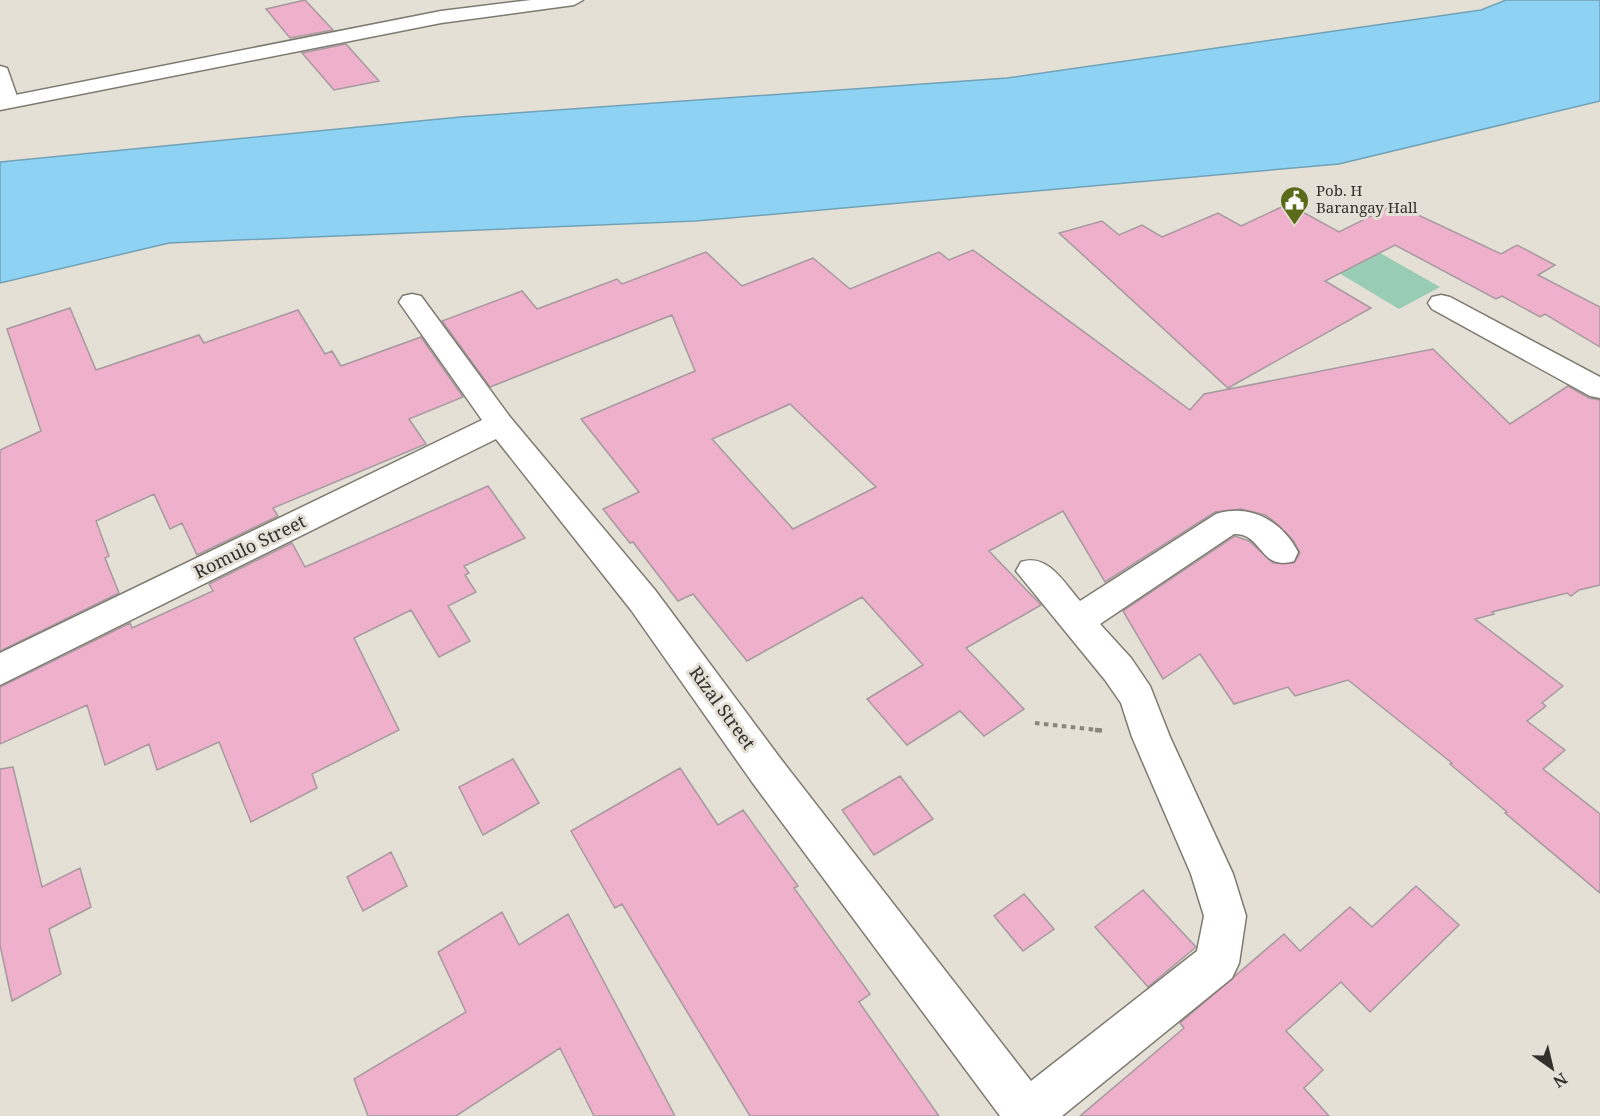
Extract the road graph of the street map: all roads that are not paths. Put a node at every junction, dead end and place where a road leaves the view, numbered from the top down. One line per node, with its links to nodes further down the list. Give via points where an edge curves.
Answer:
1 (574, 0): 3 (street, via 441,16)
2 (0, 72): 3 (street)
3 (4, 103)
4 (412, 302): 7 (street, Rizal Street)
5 (1442, 303): 6 (street)
6 (1600, 389)
7 (500, 424): 11 (street, Romulo Street); 12 (street, Rizal Street, via 643,600 766,770)
8 (1282, 552): 10 (street, via 1258,526 1245,520 1227,522)
9 (1033, 571): 10 (street)
10 (1077, 621): 12 (street, via 1137,697 1212,874 1225,916 1217,963)
11 (0, 670)
12 (1028, 1115)

